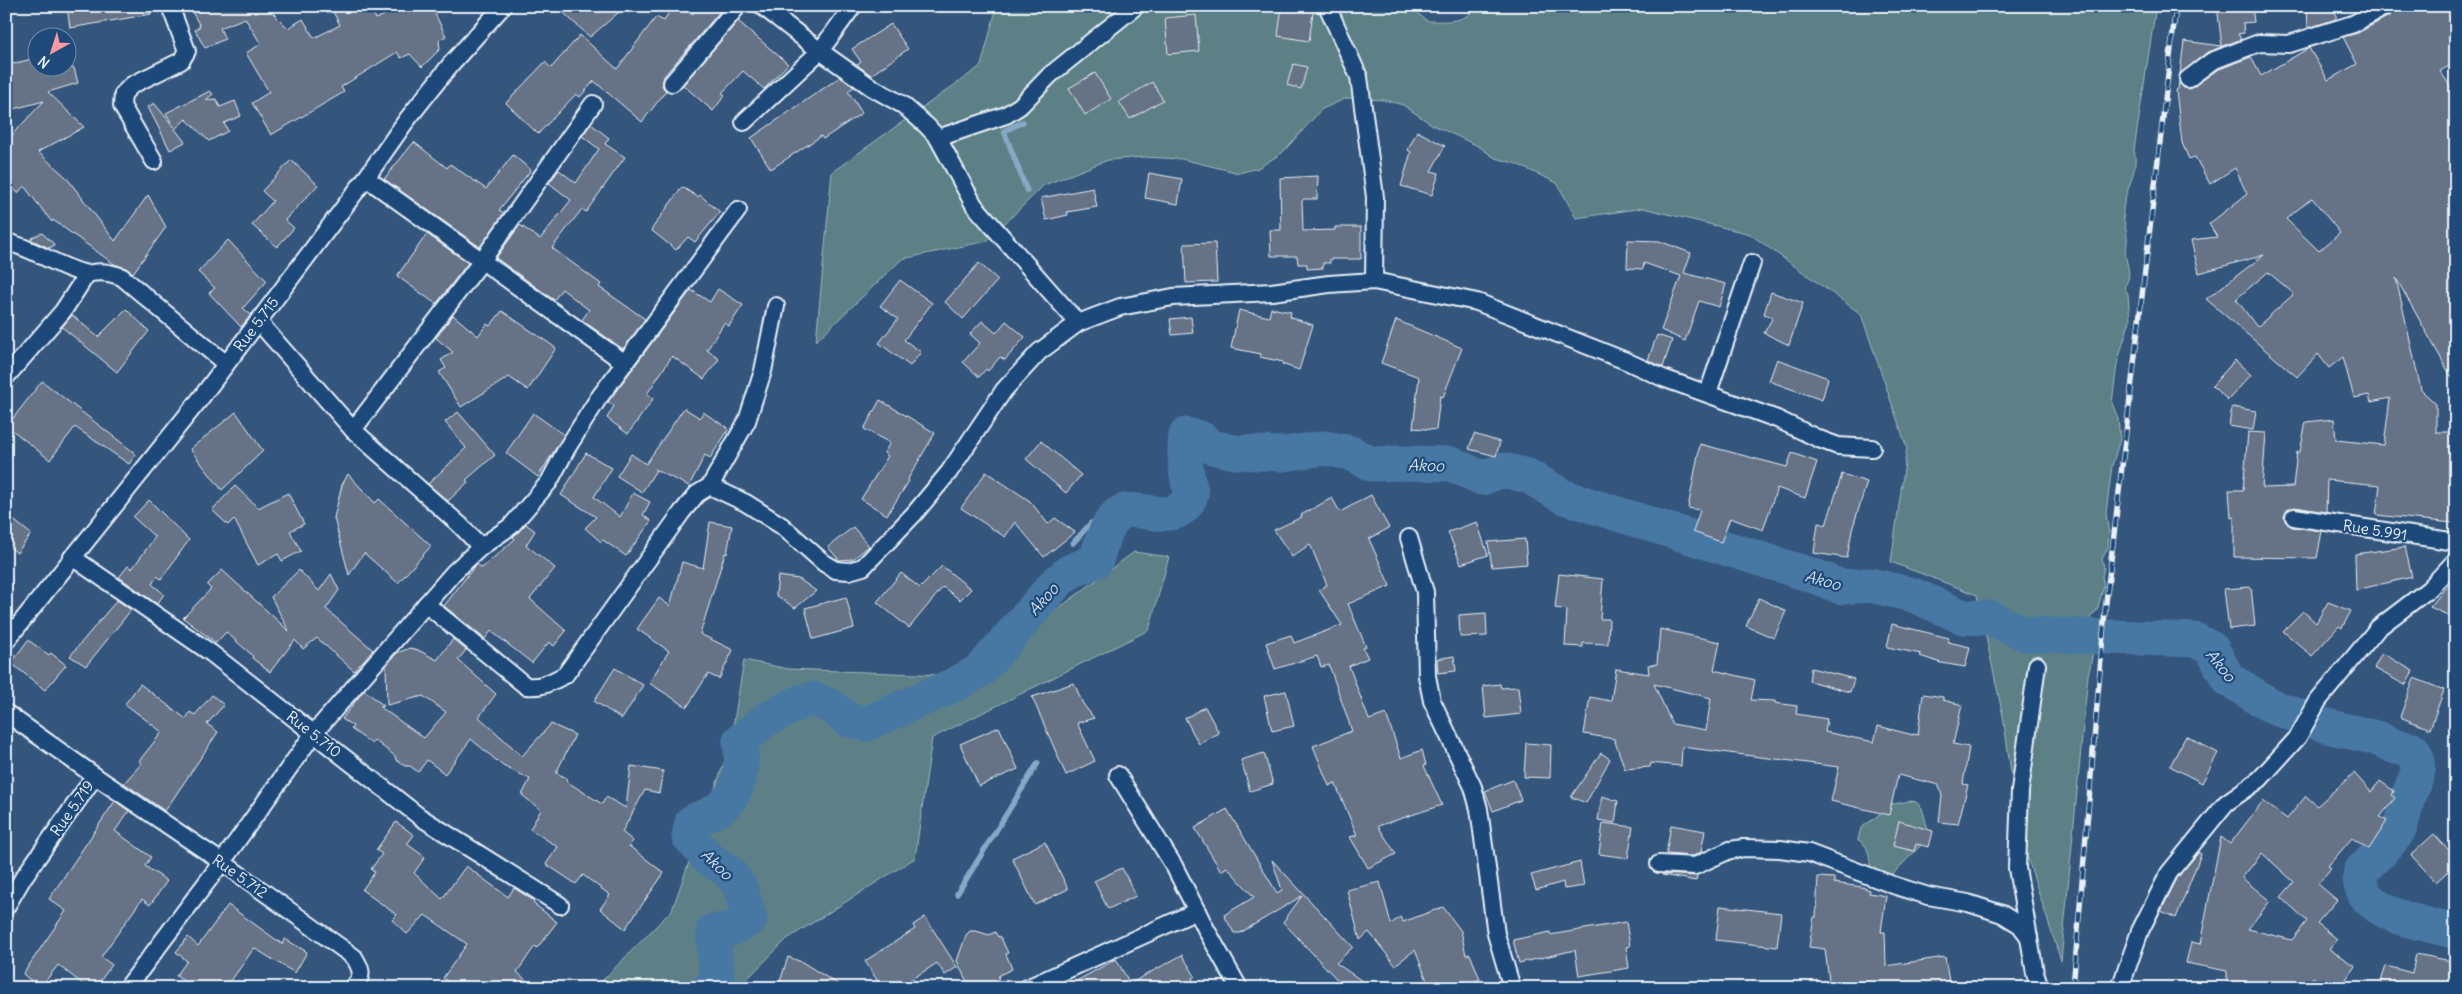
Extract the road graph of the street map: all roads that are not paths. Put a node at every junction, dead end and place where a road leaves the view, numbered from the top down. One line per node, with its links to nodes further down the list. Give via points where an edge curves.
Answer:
1 (170, 6): 15 (street, via 187,51 182,61 132,85 124,94 122,106)
2 (504, 6): 16 (street, Rue 5.715, via 451,64)
3 (738, 6): 11 (street)
4 (762, 6): 9 (street)
5 (853, 6): 9 (street)
6 (1136, 6): 14 (street, via 1050,75 1020,106 1006,115)
7 (2386, 6): 10 (street, via 2353,24 2289,44 2251,46 2212,61)
8 (1328, 8): 22 (street, via 1359,77 1375,197)
9 (820, 51): 13 (street); 14 (street, via 870,87 903,105)
10 (2188, 79)
11 (672, 83)
12 (592, 104): 19 (street)
13 (744, 122)
14 (938, 138): 25 (street, via 974,205)
15 (154, 162)
16 (366, 178): 19 (street); 24 (street, Rue 5.715)
17 (738, 210): 26 (street)
18 (6, 242): 21 (street, via 72,271)
19 (481, 262): 26 (street); 30 (street)
20 (1752, 263): 29 (street)
21 (87, 274): 27 (street, via 108,271 122,277); 28 (street, via 63,311)
22 (1374, 282): 25 (street, via 1173,297 1120,306); 29 (street, via 1477,302 1663,378)
23 (776, 306): 32 (street, via 764,371 747,421)
24 (258, 321): 27 (street, Rue 5.715); 30 (street)
25 (1078, 323): 32 (street, via 1040,352 1004,390 949,472 863,567 836,570 782,526 746,502)
26 (625, 363): 36 (street, via 598,399 544,489 511,526)
27 (226, 364): 37 (street, Rue 5.715)
28 (6, 377)
29 (1708, 393): 31 (street, via 1838,446)
30 (352, 430): 36 (street)
31 (1872, 448)
32 (710, 486): 39 (street, via 697,494 682,512 565,675 547,685 526,686)
33 (2294, 517): 35 (street, Rue 5.991)
34 (1409, 538): 56 (street, via 1425,592 1427,676 1432,701 1479,809 1496,934)
35 (2456, 542)
36 (481, 547): 39 (street)
37 (72, 557): 40 (street, Rue 5.715); 43 (street, Rue 5.710, via 211,653)
38 (2456, 560): 58 (street, via 2429,589 2378,628 2318,701 2298,738 2260,779 2226,803 2169,873 2153,900)
39 (426, 604): 43 (street)
40 (6, 641)
41 (2037, 665): 51 (street, via 2020,791 2017,868)
42 (6, 713): 44 (street, Rue 5.719)
43 (314, 733): 46 (street); 48 (street, Rue 5.710, via 420,816)
44 (95, 776): 46 (street, Rue 5.712); 49 (street, Rue 5.719, via 22,878)
45 (1118, 776): 50 (street, via 1174,866)
46 (222, 862): 52 (street); 53 (street, Rue 5.712, via 354,957 362,969 361,979)
47 (1659, 864): 51 (street, via 1694,866 1730,850 1744,848 1809,853 1911,890 1968,902 2002,914 2020,926)
48 (560, 905)
49 (6, 907)
50 (1197, 911): 54 (street); 55 (street)
51 (2029, 937): 57 (street)
52 (127, 988)
53 (353, 988)
54 (1027, 988)
55 (1239, 988)
56 (1512, 988)
57 (2040, 988)
58 (2120, 988)

